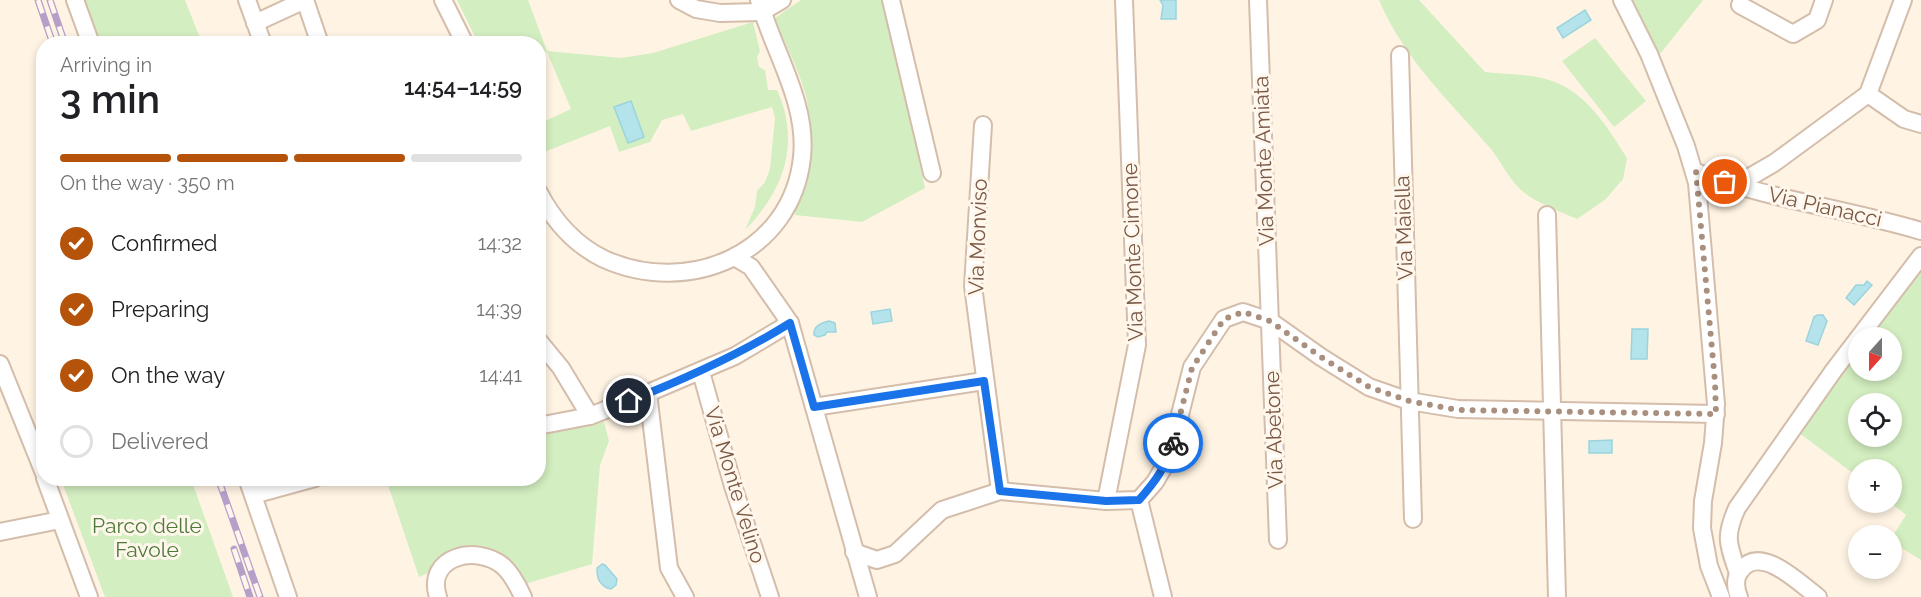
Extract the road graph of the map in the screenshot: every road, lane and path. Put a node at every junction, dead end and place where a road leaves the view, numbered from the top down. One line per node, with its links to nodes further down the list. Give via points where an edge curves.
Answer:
1 (75, 0): 16 (street)
2 (247, 0): 15 (street)
3 (305, 0): 15 (street); 18 (street)
4 (443, 0): 19 (street)
5 (679, 0): 14 (street, via 708,12)
6 (782, 0): 14 (street)
7 (891, 0): 25 (street)
8 (1124, 0): 52 (street, Via Monte Cimone, via 1137,345)
9 (1258, 0): 32 (street, Via Monte Amiata)
10 (1622, 0): 24 (street, via 1649,54)
11 (1824, 0): 13 (street, via 1817,20 1793,34)
12 (1903, 0): 21 (street)
13 (1740, 5)
14 (760, 6): 31 (street, via 796,103 802,157 780,218 763,238)
15 (255, 23): 17 (street)
16 (88, 36)
17 (260, 36)
18 (318, 36)
19 (461, 36)
20 (1400, 55): 39 (street, Via Maiella)
21 (1868, 94): 22 (street, via 1904,119); 26 (street, via 1774,163)
22 (1921, 124)
23 (983, 125): 37 (street, Via Monviso, via 973,286)
24 (1696, 172): 26 (street, Via Pianacci); 42 (street)
25 (932, 173)
26 (1736, 185): 29 (street, Via Pianacci)
27 (546, 205): 31 (street, via 577,241 613,262 653,271 689,271)
28 (1547, 215): 41 (street)
29 (1921, 231)
30 (1921, 256): 58 (street, via 1834,370 1737,508 1728,543)
31 (736, 258): 33 (street, via 752,267)
32 (1270, 321): 39 (street, via 1369,387); 51 (street, via 1243,312 1224,319 1192,368 1169,458); 56 (street, Via Abetone)
33 (790, 323): 36 (street); 40 (street)
34 (546, 350): 43 (street)
35 (0, 364): 45 (street)
36 (701, 372): 38 (street); 64 (street, Via Monte Velino)
37 (984, 381): 40 (street); 49 (street, Via Monviso)
38 (648, 393): 43 (street); 63 (street, via 669,568)
39 (1409, 401): 41 (street, via 1458,410); 53 (street, Via Maiella)
40 (814, 407): 57 (street)
41 (1553, 410): 42 (street); 67 (street)
42 (1716, 414): 68 (street, via 1702,528 1709,566)
43 (590, 416): 44 (street)
44 (546, 424)
45 (36, 453)
46 (48, 486): 54 (street)
47 (250, 486): 50 (street)
48 (286, 486): 50 (street)
49 (1000, 491): 52 (street); 57 (street, via 942,510 895,554 877,560)
50 (253, 495): 60 (street)
51 (1139, 500): 52 (street); 66 (street)
52 (1106, 501)
53 (1413, 519)
54 (60, 520): 55 (street); 59 (street)
55 (0, 532)
56 (1278, 540)
57 (854, 552): 65 (street)
58 (1738, 573): 69 (street); 70 (street, via 1750,562 1765,561)
59 (89, 597)
60 (288, 597)
61 (438, 597): 62 (street, via 435,584 440,568 453,558 471,556 502,565)
62 (523, 597)
63 (685, 597)
64 (770, 597)
65 (868, 597)
66 (1163, 597)
67 (1557, 597)
68 (1721, 597)
69 (1739, 597)
70 (1818, 597)

